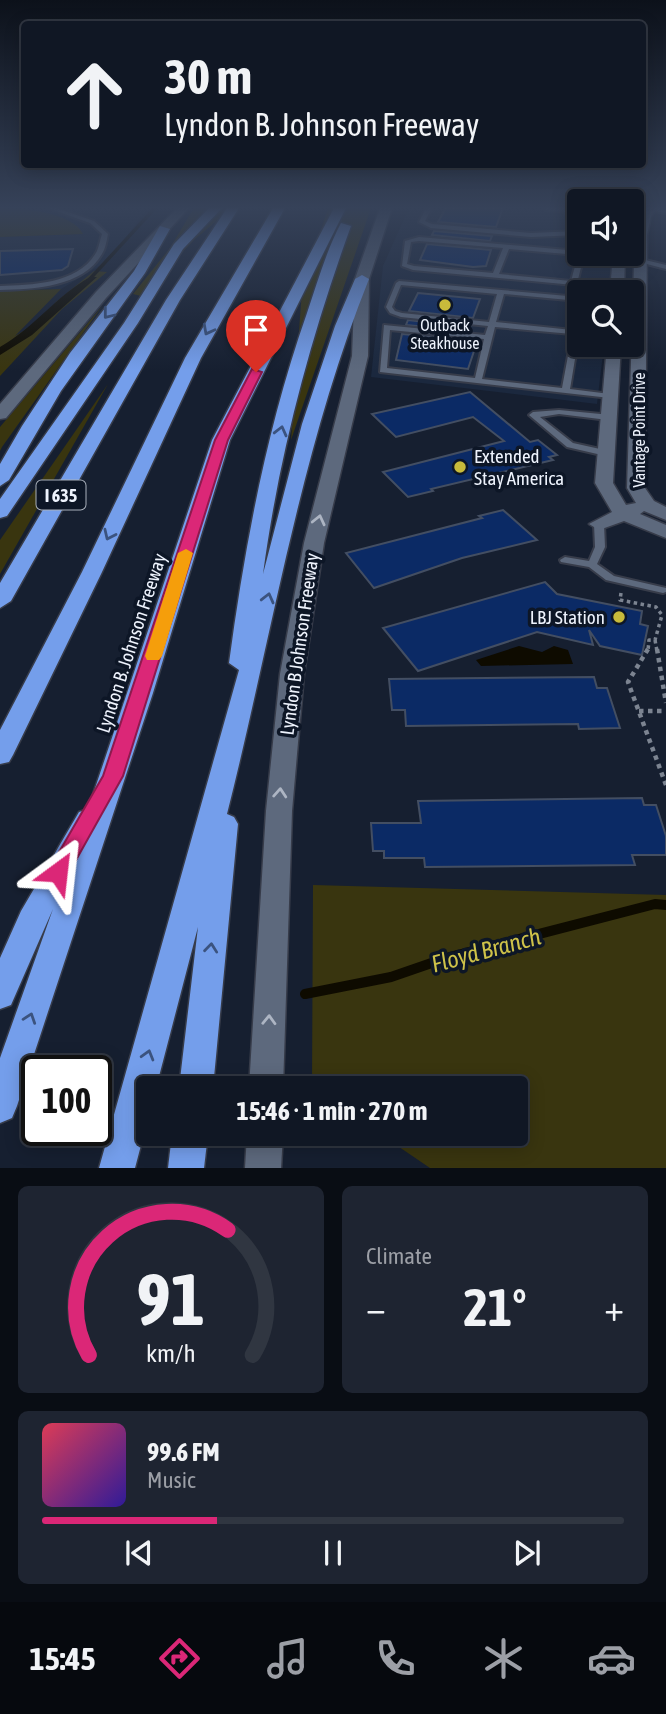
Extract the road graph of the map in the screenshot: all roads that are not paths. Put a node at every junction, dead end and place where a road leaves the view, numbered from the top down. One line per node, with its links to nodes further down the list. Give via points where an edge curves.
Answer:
1 (91, 263): 17 (lane, via 79,273 41,285)
2 (131, 263): 31 (main road)
3 (147, 263): 34 (highway, one-way to 34, via 29,427)
4 (167, 263): 36 (highway, via 93,381)
5 (197, 263): 44 (highway, I 635)
6 (248, 263): 45 (highway, one-way to 45, via 193,358)
7 (313, 263): 46 (highway, Lyndon B. Johnson Freeway, via 221,440)
8 (332, 263): 48 (highway, one-way to 8, via 250,570 300,352)
9 (368, 263): 16 (main road, Lyndon B Johnson Freeway)
10 (404, 263): 15 (lane, via 412,268)
11 (501, 263): 15 (lane)
12 (647, 263): 14 (lane)
13 (578, 266): 15 (lane, via 574,282)
14 (666, 267)
15 (495, 276)
16 (362, 279): 49 (main road, Lyndon B Johnson Freeway, one-way to 16, via 279,811 292,674 301,604 360,356); 53 (highway, one-way to 16, via 208,843 316,405 340,328)
17 (0, 288)
18 (501, 292): 19 (lane); 20 (lane, via 399,283); 21 (lane)
19 (567, 298)
20 (391, 312): 21 (lane); 22 (lane)
21 (492, 324): 23 (lane); 24 (lane)
22 (387, 327): 24 (lane); 28 (lane, via 383,370)
23 (567, 332)
24 (488, 337): 28 (lane)
25 (572, 357): 29 (lane)
26 (613, 357): 30 (main road, Vantage Point Drive)
27 (635, 357): 35 (main road, Vantage Point Drive, via 636,488)
28 (478, 381): 29 (lane)
29 (566, 391): 30 (lane)
30 (610, 396): 32 (main road, Vantage Point Drive)
31 (0, 414)
32 (608, 417): 33 (main road, Vantage Point Drive); 33 (lane, via 559,412 533,415 570,445)
33 (606, 453): 37 (main road, Vantage Point Drive, via 606,494)
34 (0, 481)
35 (647, 505): 37 (main road); 38 (main road, Vantage Point Drive)
36 (0, 512)
37 (625, 513): 39 (main road); 40 (main road, Vantage Point Drive)
38 (666, 514)
39 (599, 524): 42 (lane, via 600,547)
40 (666, 532)
41 (565, 560): 42 (lane)
42 (592, 565): 43 (lane, via 610,578)
43 (663, 590)
44 (0, 601)
45 (0, 755)
46 (113, 776): 47 (highway, via 31,920); 50 (highway, Lyndon B. Johnson Freeway, one-way to 46)
47 (0, 995)
48 (197, 1076)
49 (268, 1076)
50 (0, 1106)
51 (189, 1146): 54 (highway)
52 (264, 1146): 55 (main road)
53 (117, 1168)
54 (186, 1168)
55 (263, 1168)

